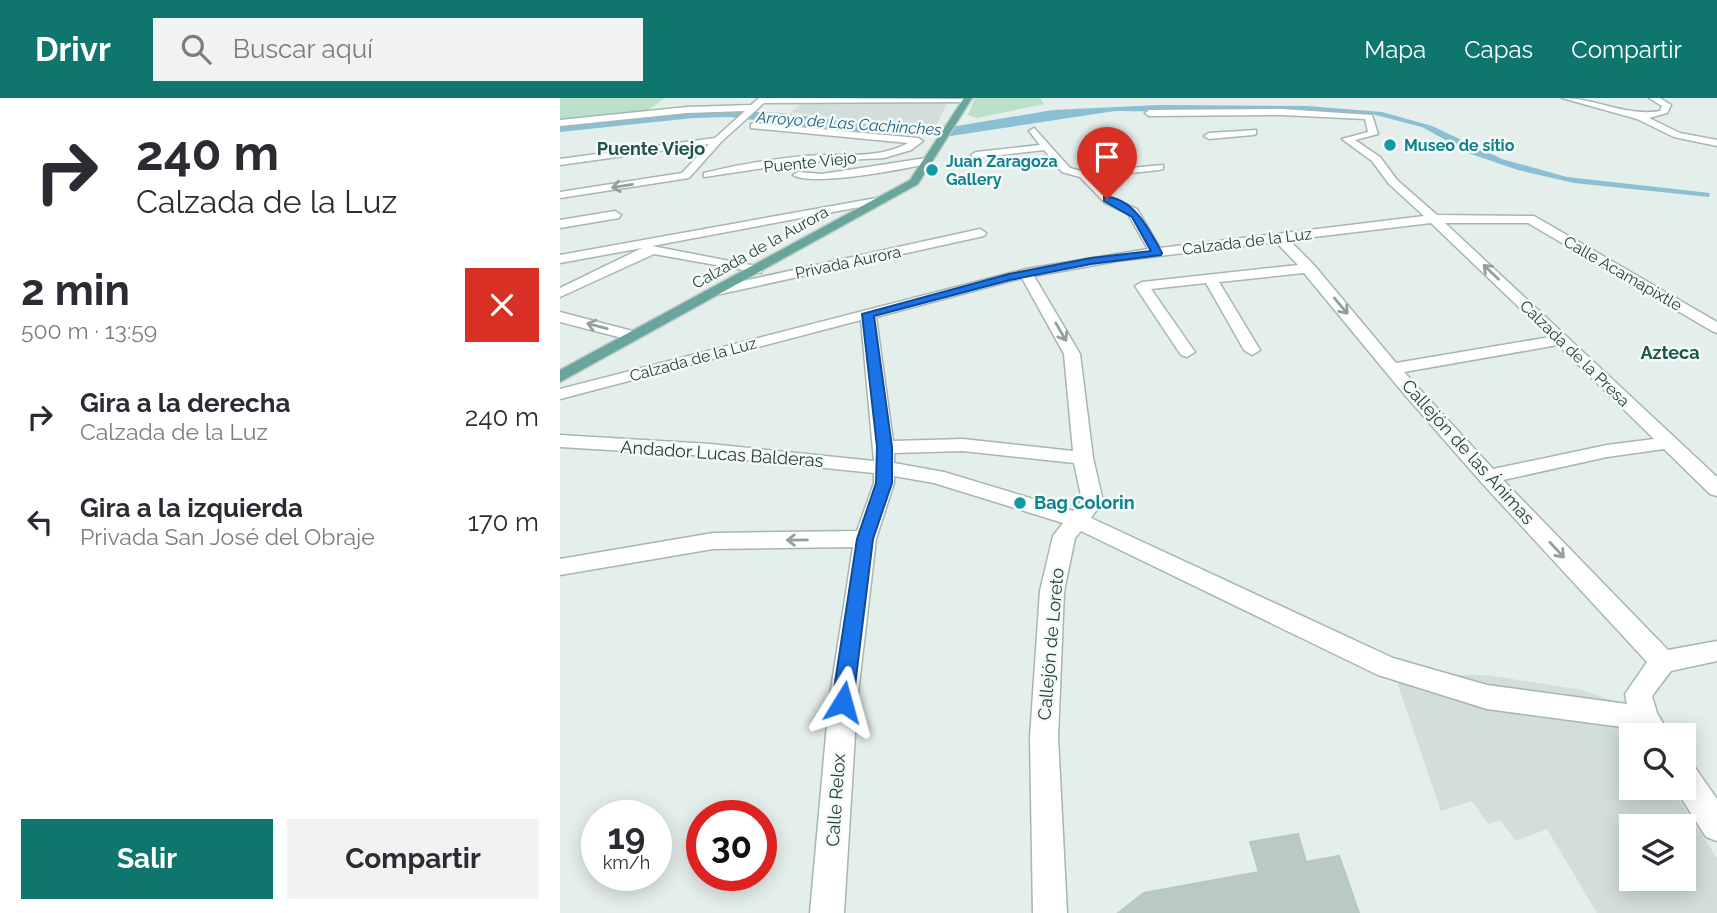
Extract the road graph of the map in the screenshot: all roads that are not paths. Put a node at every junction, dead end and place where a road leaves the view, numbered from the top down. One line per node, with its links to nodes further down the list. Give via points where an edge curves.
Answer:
1 (968, 98): 6 (street); 17 (main road, Calzada de la Aurora, via 955,123)
2 (1566, 98): 10 (street)
3 (1653, 98): 10 (street, via 1667,104 1663,113)
4 (763, 99): 5 (street); 7 (street)
5 (820, 99): 6 (street)
6 (897, 99)
7 (751, 109): 11 (street, via 687,110); 16 (street)
8 (1149, 113): 9 (street)
9 (1230, 114): 13 (street, via 1253,131); 32 (street, Calzada de la Presa, via 1368,112 1373,134 1347,139 1376,159)
10 (1640, 117): 18 (street, via 1676,135)
11 (560, 123)
12 (754, 126): 19 (street, Puente Viejo, via 918,141)
13 (1201, 130)
14 (1034, 131): 20 (street)
15 (640, 137): 24 (street)
16 (718, 140): 24 (street); 24 (street, via 685,176)
17 (937, 142): 19 (street, Puente Viejo); 22 (main road, Calzada de la Aurora)
18 (1717, 143)
19 (911, 147): 26 (street, Puente Viejo)
20 (1046, 147): 21 (street); 28 (street, via 1066,170)
21 (976, 155)
22 (926, 161): 27 (street, via 822,177); 30 (main road, Calzada de la Aurora, via 914,182)
23 (560, 162): 24 (street)
24 (646, 166): 29 (street, one-way to 29)
25 (1159, 167): 28 (street)
26 (708, 175)
27 (798, 175)
28 (1085, 175): 40 (street, via 1109,201 1136,215)
29 (560, 195)
30 (882, 200): 37 (street); 43 (main road, Calzada de la Aurora)
31 (615, 215): 34 (street)
32 (1431, 219): 33 (street, Calzada de la Luz); 36 (street, Calzada de la Luz); 54 (street, Calzada de la Presa, one-way to 32)
33 (1530, 219): 49 (street, Calle Acamapixtle)
34 (560, 224)
35 (981, 233): 46 (street, Privada Aurora)
36 (1279, 237): 40 (street, Calzada de la Luz); 42 (street, Callejón de las Ánimas)
37 (680, 238): 38 (street); 39 (street)
38 (625, 247): 39 (street); 41 (street)
39 (652, 250): 43 (street); 47 (street)
40 (1157, 253): 44 (street, Calzada de la Luz)
41 (560, 259)
42 (1309, 268): 45 (street); 57 (street, Callejón de las Ánimas, one-way to 57)
43 (756, 270): 46 (main road, Calzada de la Aurora)
44 (1026, 274): 50 (street, Calzada de la Luz); 62 (street, Callejón de Loreto, one-way to 62, via 1072,354)
45 (1209, 277): 55 (street); 56 (street, via 1142,286)
46 (716, 291): 53 (main road, Calzada de la Aurora)
47 (560, 293)
48 (1717, 307): 49 (street)
49 (1690, 312): 52 (street, Calle Acamapixtle)
50 (868, 314): 59 (street, Calzada de la Luz); 63 (street, Calle Relox)
51 (560, 317): 53 (street, one-way to 51)
52 (1717, 328)
53 (634, 336): 58 (main road, Calzada de la Aurora)
54 (1561, 340): 57 (street); 61 (street, Calzada de la Presa)
55 (1252, 350)
56 (1187, 352)
57 (1393, 369): 64 (street, Callejón de las Ánimas)
58 (560, 377)
59 (560, 394)
60 (560, 441): 63 (street, Andador Lucas Balderas)
61 (1666, 443): 64 (street, via 1607,450); 65 (street, Calzada de la Presa)
62 (1083, 458): 63 (street, via 963,445); 66 (street, Callejón de Loreto, via 1093,501)
63 (885, 461): 66 (street, Andador Lucas Balderas); 67 (street, Calle Relox, via 884,483)
64 (1488, 477): 70 (street, Callejón de las Ánimas, one-way to 70)
65 (1717, 489)
66 (1071, 528): 71 (street, Andador Lucas Balderas, via 1193,575 1387,667 1487,697); 76 (street, Callejón de Loreto, via 1052,591 1044,737)
67 (865, 539): 68 (street, one-way to 68, via 703,541); 75 (street, Calle Relox, via 843,702)
68 (560, 567)
69 (1717, 651): 70 (street)
70 (1663, 662): 72 (street, via 1638,694)
71 (1628, 723)
72 (1649, 723)
73 (1696, 794): 74 (street)
74 (1717, 826)
75 (827, 913)
76 (1050, 913)

